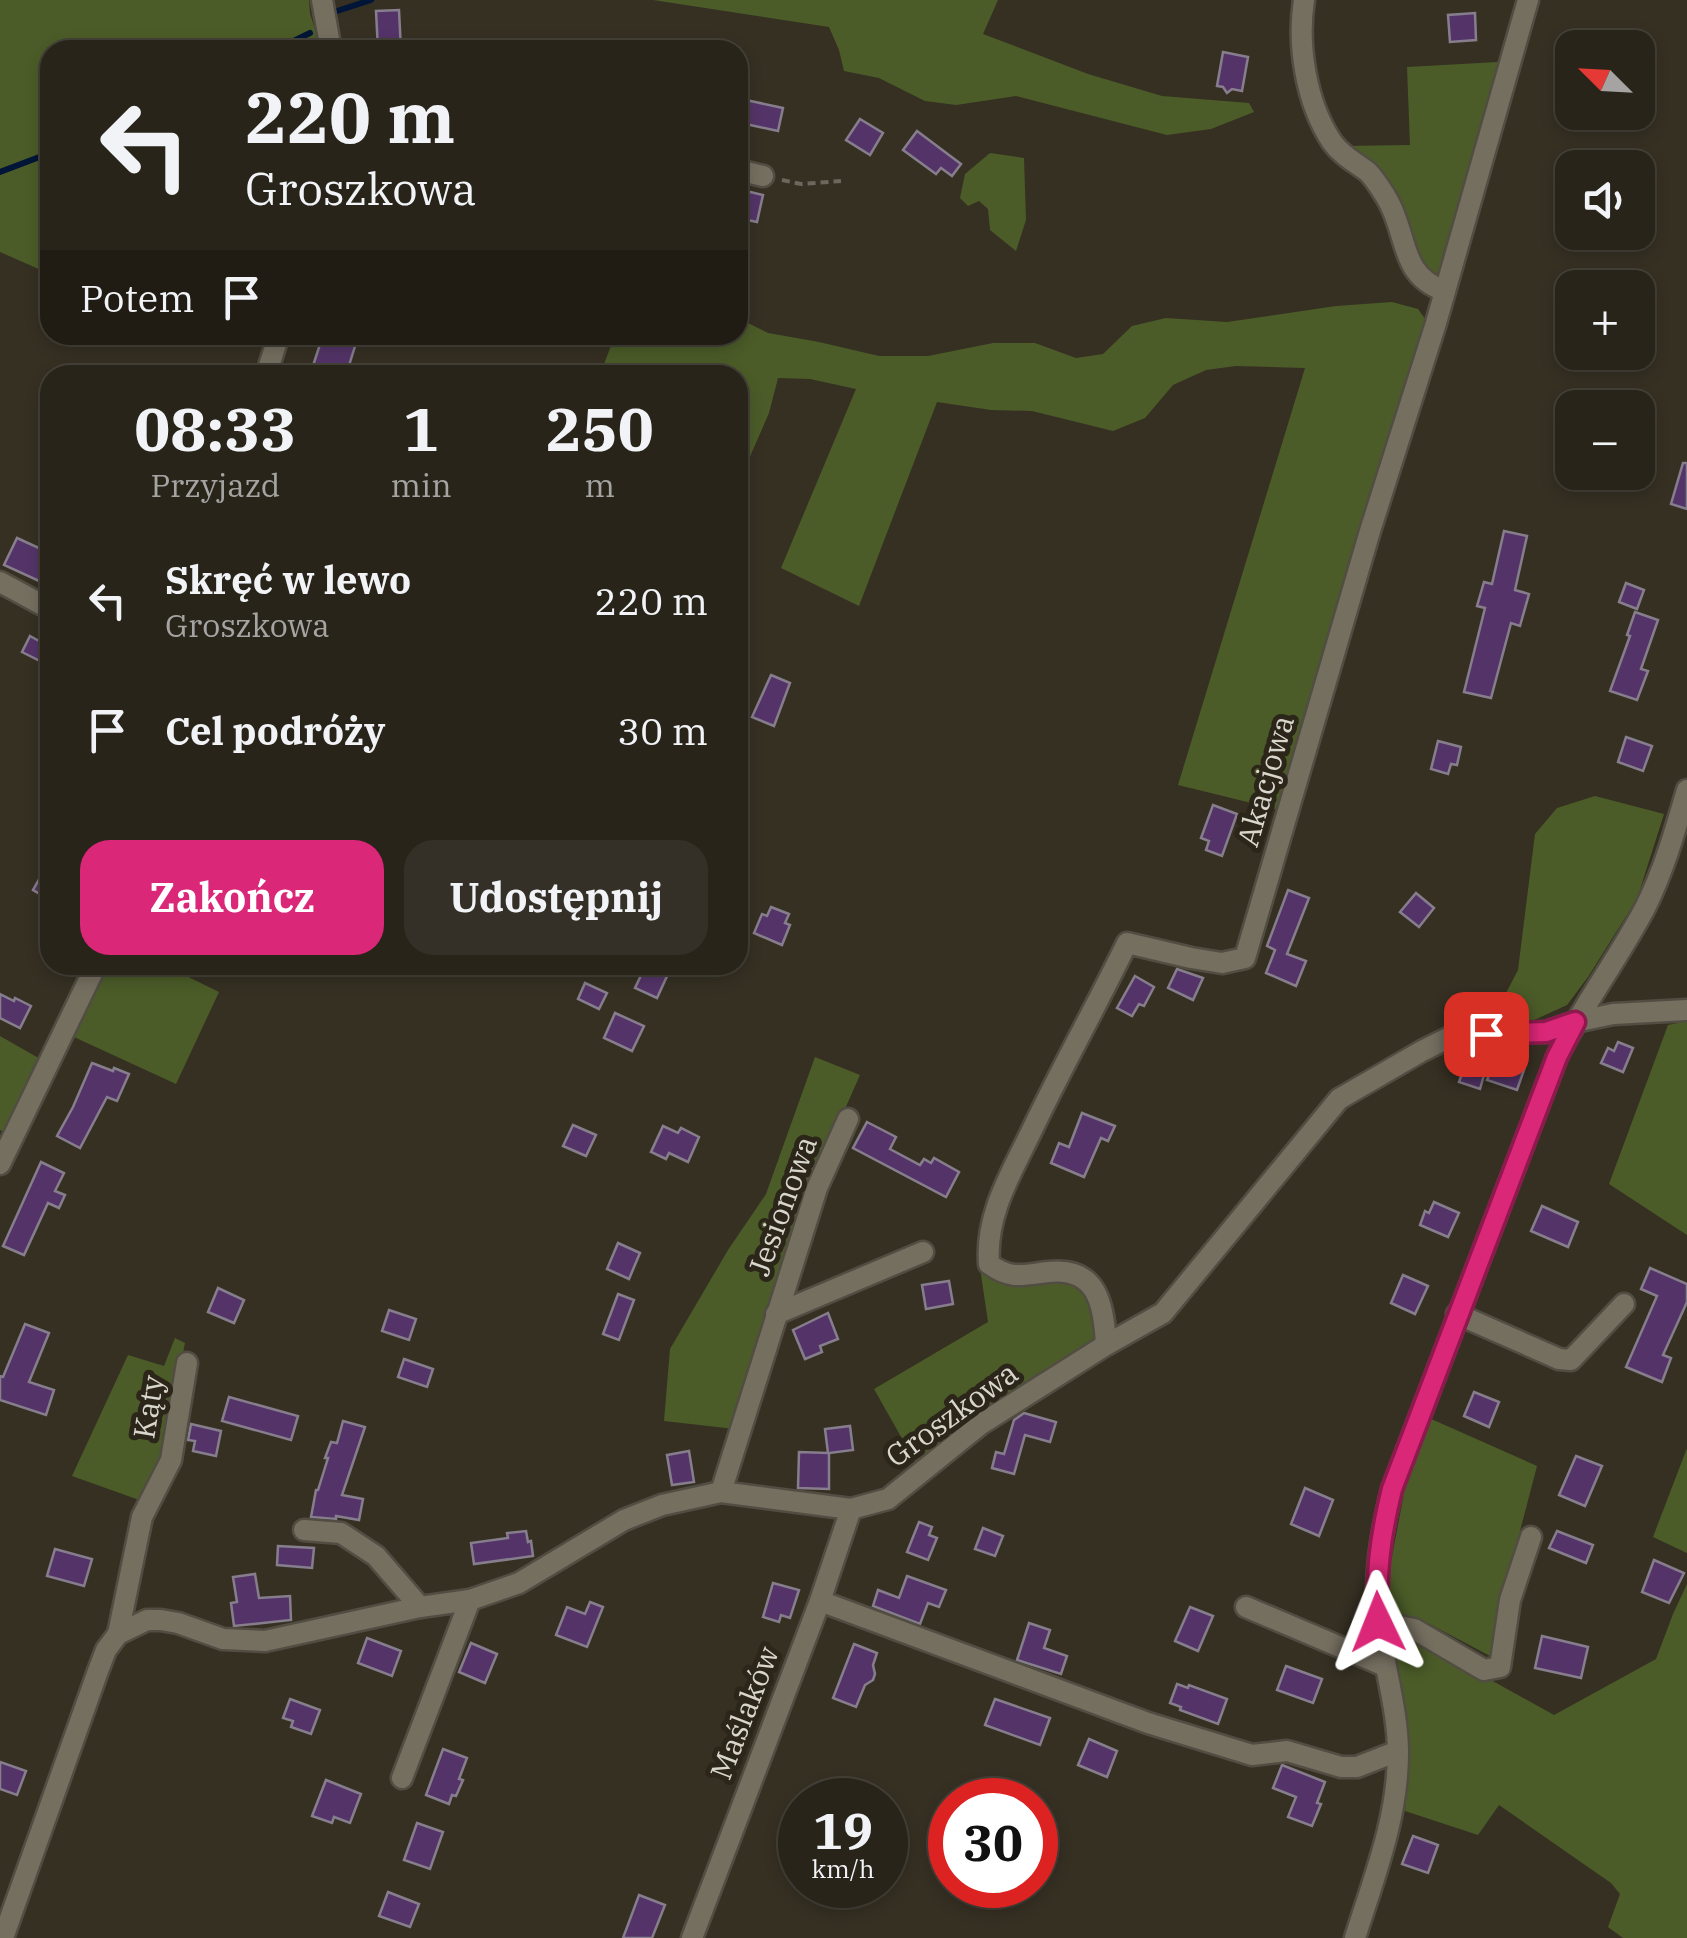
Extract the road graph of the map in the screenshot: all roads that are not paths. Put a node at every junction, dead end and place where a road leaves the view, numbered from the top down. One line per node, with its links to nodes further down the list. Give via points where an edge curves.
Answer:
1 (322, 0): 4 (street)
2 (1304, 0): 7 (street, via 1304,72 1333,144 1372,175 1389,201 1418,276)
3 (1528, 0): 7 (street, Akacjowa)
4 (328, 40)
5 (748, 172): 6 (street)
6 (763, 176)
7 (1445, 291): 21 (street, Akacjowa, via 1245,958 1222,963 1128,943 993,1214 988,1264 1016,1276 1080,1275 1102,1306)
8 (0, 582): 9 (street)
9 (40, 604)
10 (1687, 790): 13 (street, via 1667,861 1644,909)
11 (91, 975): 15 (street)
12 (1687, 1010): 13 (street, Groszkowa)
13 (1575, 1022): 20 (street); 21 (street, Groszkowa, via 1546,1032 1456,1034 1339,1099 1163,1313)
14 (848, 1119): 19 (street, Jesionowa, via 817,1188)
15 (5, 1141): 16 (street)
16 (0, 1164)
17 (923, 1252): 19 (street, Jesionowa)
18 (1624, 1304): 20 (street, via 1570,1360)
19 (776, 1314): 23 (street, Jesionowa)
20 (1458, 1314): 31 (street, via 1392,1489 1376,1576)
21 (1106, 1345): 24 (street, Groszkowa, via 981,1424 888,1500)
22 (187, 1363): 32 (street, Kąty, via 171,1460 142,1517)
23 (721, 1492): 24 (street, Groszkowa); 27 (street, Groszkowa, via 624,1520 519,1583)
24 (851, 1509): 28 (street, Maślaków)
25 (304, 1530): 29 (street, via 342,1533 376,1556)
26 (1530, 1538): 31 (street, via 1510,1600 1500,1667 1484,1670 1414,1629)
27 (470, 1600): 29 (street, Groszkowa); 35 (street)
28 (820, 1601): 34 (street, via 1252,1755 1287,1751 1357,1767); 37 (street, Maślaków)
29 (420, 1607): 32 (street, Groszkowa, via 265,1642 223,1639 162,1620)
30 (1246, 1607): 33 (street)
31 (1378, 1622): 33 (street)
32 (118, 1634): 36 (street, via 98,1670)
33 (1385, 1666): 34 (street)
34 (1398, 1751): 38 (street, via 1391,1825)
35 (402, 1778)
36 (3, 1938)
37 (692, 1938)
38 (1355, 1938)

